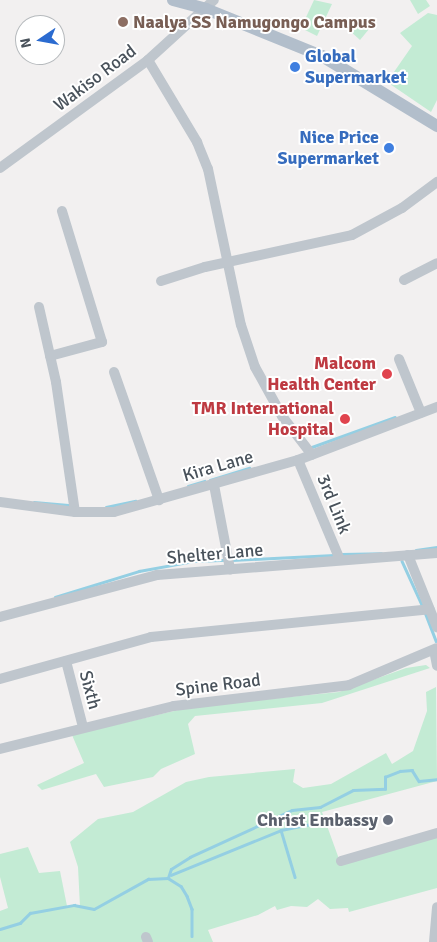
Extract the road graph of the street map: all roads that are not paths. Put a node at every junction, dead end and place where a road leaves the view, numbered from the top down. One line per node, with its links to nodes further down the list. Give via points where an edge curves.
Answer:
1 (173, 0): 2 (main road)
2 (210, 4): 3 (street, Wakiso Road); 4 (main road, via 322,56)
3 (148, 60): 5 (street, Wakiso Road); 8 (street, via 202,153 214,189)
4 (437, 126)
5 (0, 168)
6 (437, 182): 8 (street, via 420,196 358,232)
7 (62, 211): 13 (street, via 102,342)
8 (229, 263): 10 (street); 18 (street, via 241,325 259,377 282,416)
9 (437, 263): 11 (street)
10 (161, 280)
11 (404, 280)
12 (39, 306): 13 (street)
13 (50, 356): 23 (street)
14 (400, 359): 17 (street)
15 (114, 372): 21 (street)
16 (437, 407): 17 (street, Kira Lane)
17 (421, 413): 18 (street, Kira Lane)
18 (312, 455): 19 (street, Kira Lane)
19 (298, 460): 20 (street, Kira Lane); 26 (street, 3rd Link)
20 (214, 486): 21 (street, Kira Lane); 27 (street)
21 (157, 497): 23 (street, Kira Lane, via 114,512)
22 (0, 502): 23 (street, Kira Lane)
23 (74, 508)
24 (437, 553): 25 (street, Shelter Lane)
25 (408, 555): 26 (street, Shelter Lane); 28 (street)
26 (340, 560): 27 (street, Shelter Lane)
27 (229, 563): 29 (street, Shelter Lane, via 157,575)
28 (426, 609): 30 (street); 32 (street, via 151,637)
29 (0, 617)
30 (437, 627)
31 (436, 649): 33 (street); 35 (street, Spine Road, via 349,685 174,706)
32 (66, 661): 34 (street); 35 (street, Sixth)
33 (437, 666)
34 (0, 679)
35 (83, 727): 36 (street, Spine Road)
36 (0, 749)
37 (437, 833): 38 (street)
38 (341, 861)
39 (437, 906): 40 (street)
40 (434, 942)

